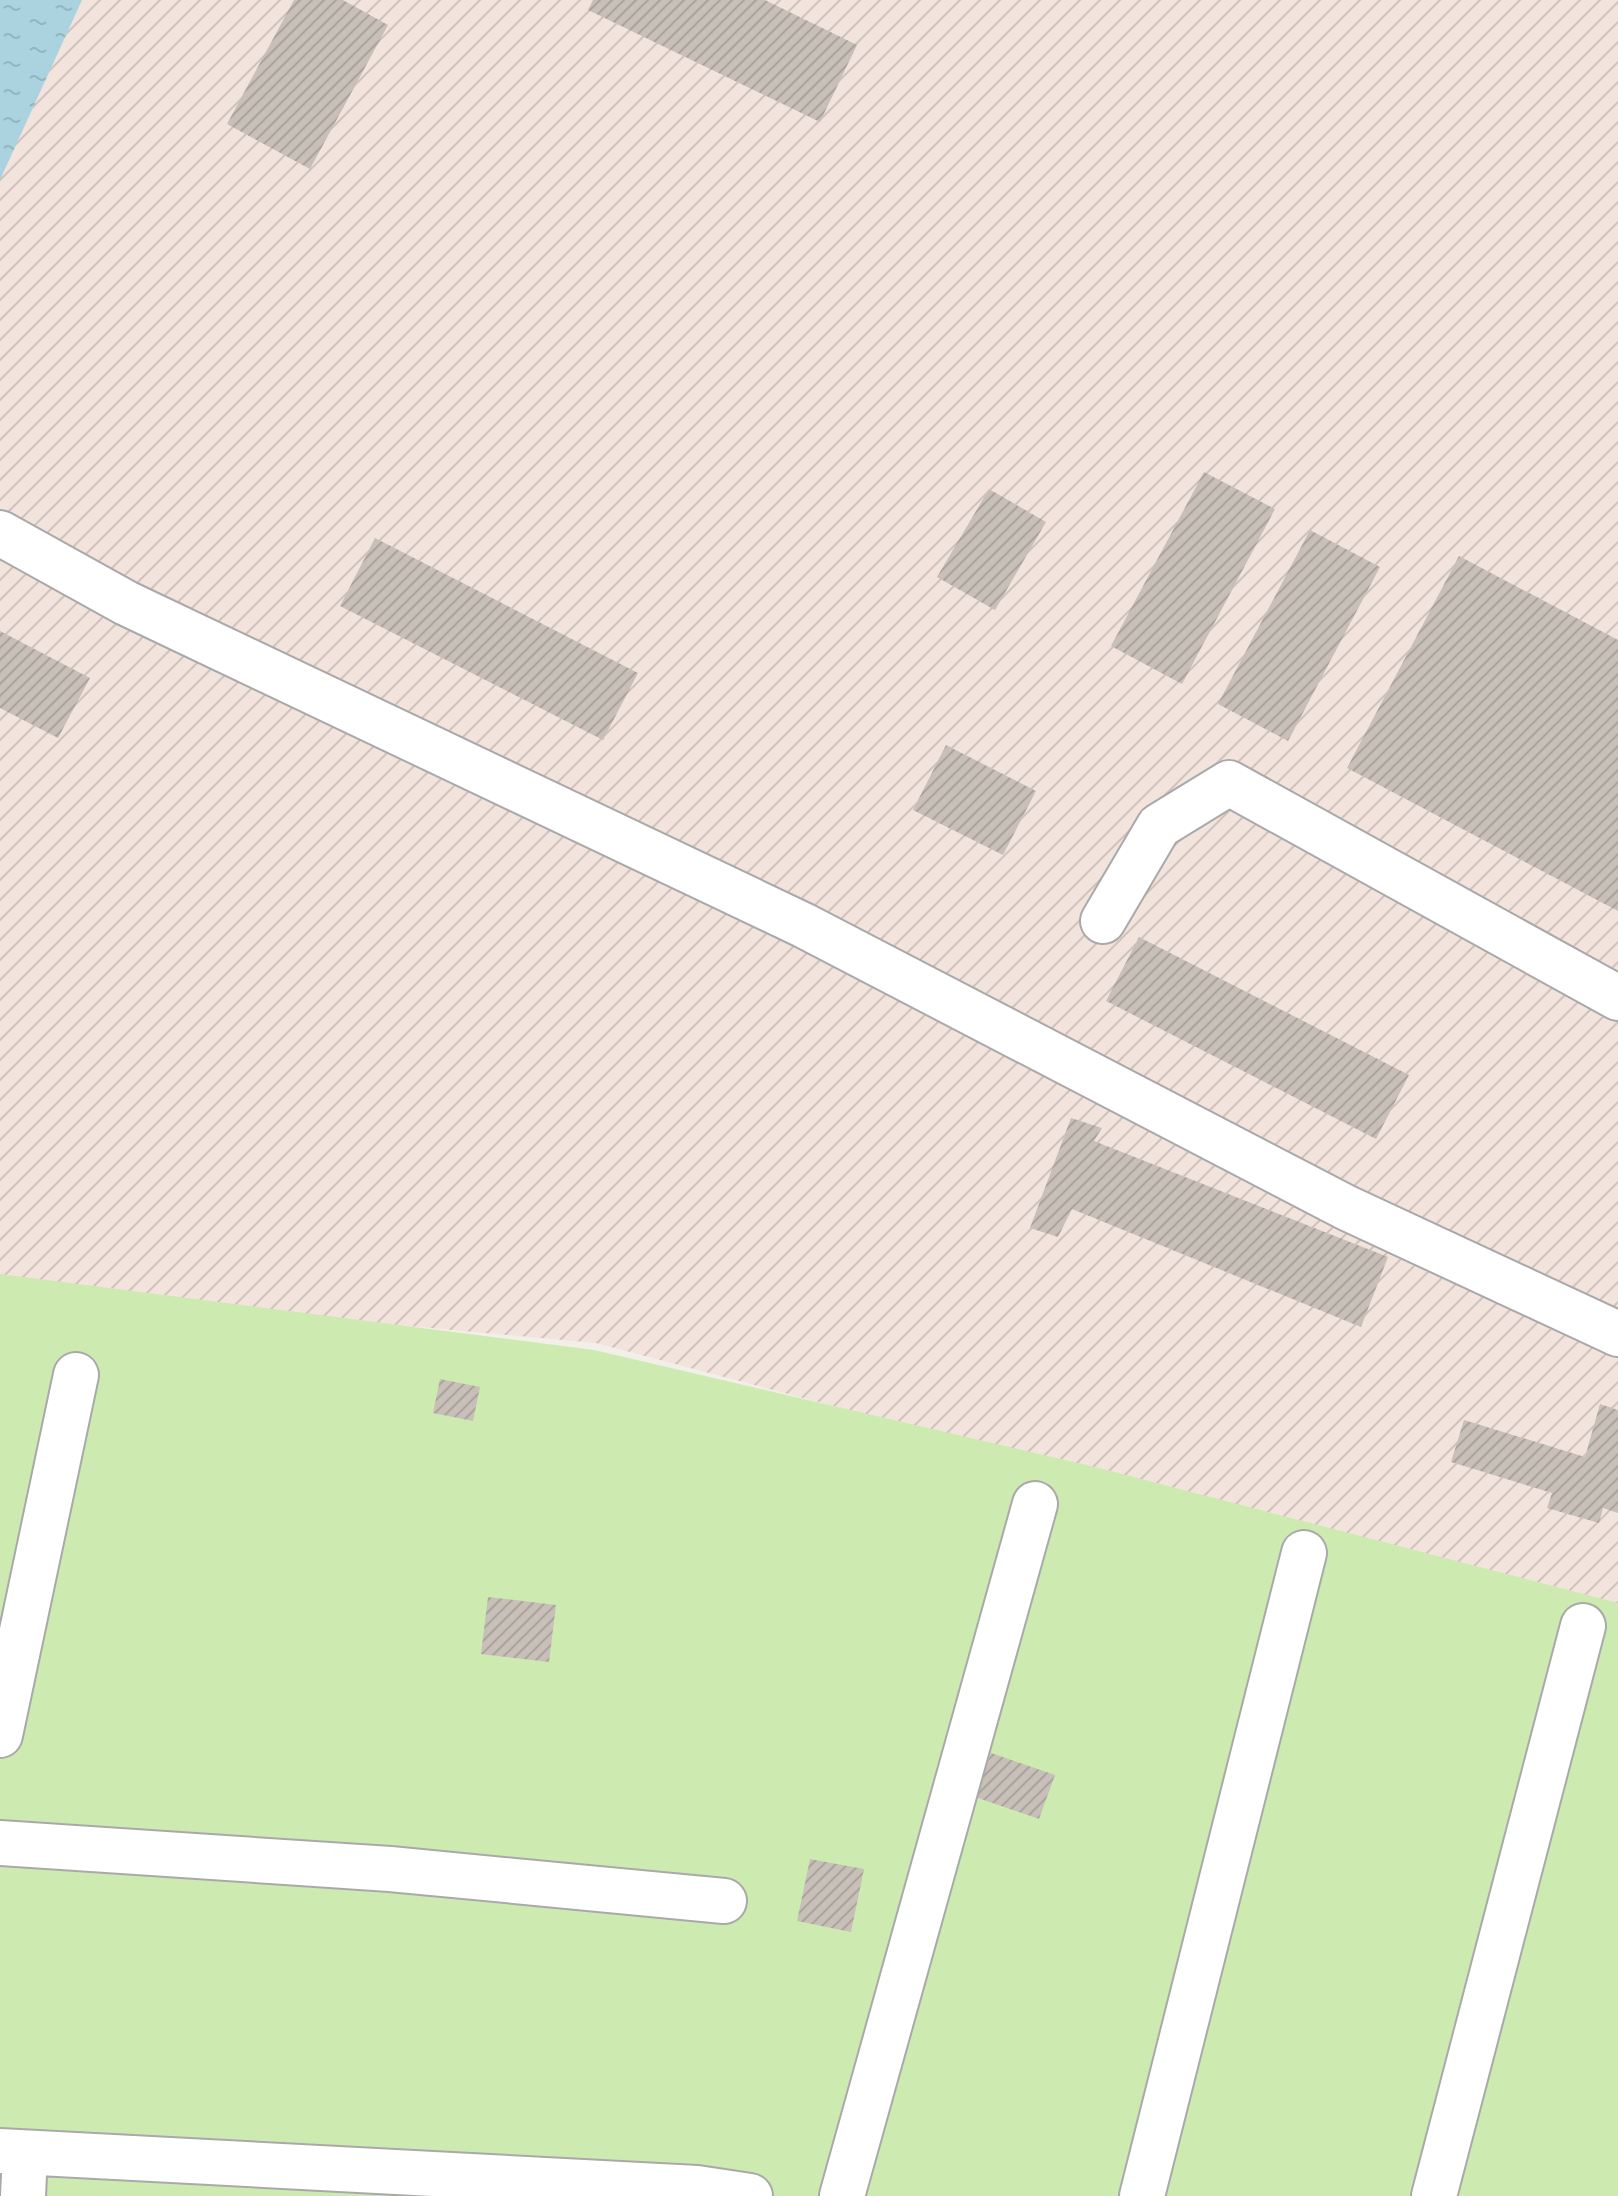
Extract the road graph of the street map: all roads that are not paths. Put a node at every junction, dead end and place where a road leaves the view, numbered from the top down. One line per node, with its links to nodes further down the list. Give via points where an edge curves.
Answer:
1 (0, 533): 4 (street, via 126,603 803,925 1347,1208)
2 (1103, 921): 3 (street, via 1159,826 1229,783)
3 (1618, 998)
4 (1618, 1334)
5 (76, 1375): 9 (street)
6 (1035, 1504): 17 (street)
7 (1304, 1553): 18 (street)
8 (1583, 1626): 19 (street)
9 (0, 1735)
10 (0, 1843): 11 (street, via 390,1869)
11 (724, 1901)
12 (12, 2152): 13 (street); 15 (street)
13 (307, 2183): 14 (street)
14 (597, 2190): 16 (street, via 697,2188)
15 (23, 2196)
16 (750, 2196)
17 (842, 2196)
18 (1142, 2196)
19 (1434, 2196)

